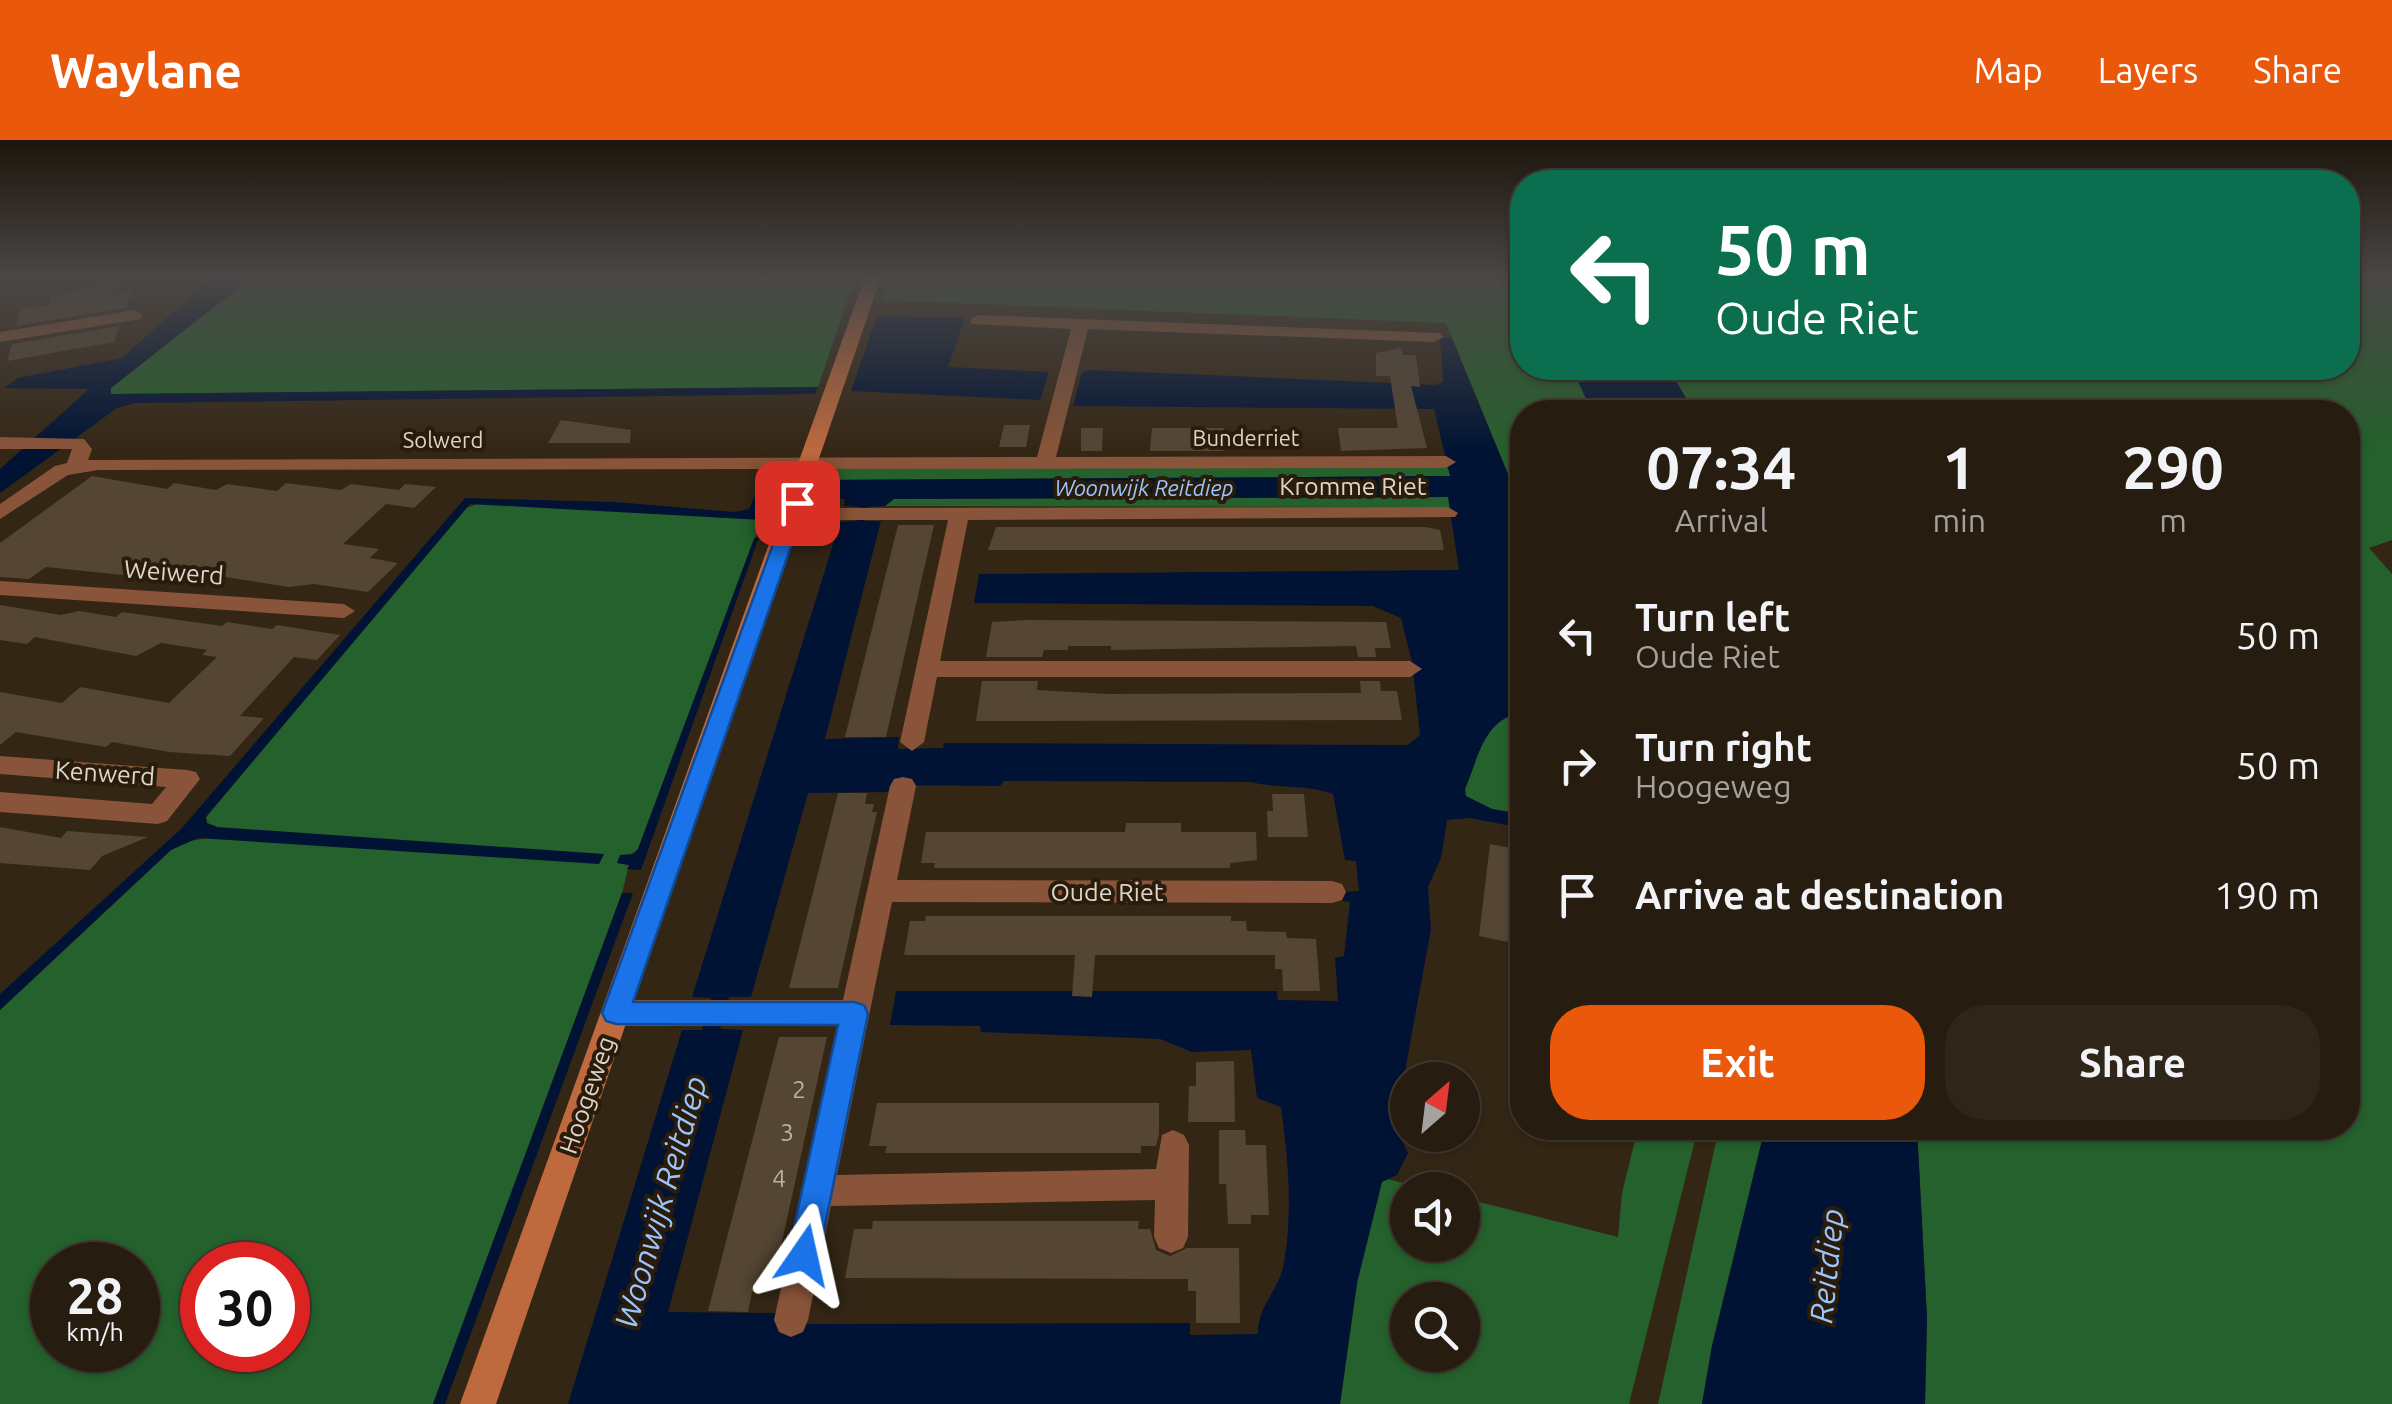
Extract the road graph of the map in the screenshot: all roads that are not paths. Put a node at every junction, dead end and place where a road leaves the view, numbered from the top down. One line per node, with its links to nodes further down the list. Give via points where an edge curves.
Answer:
1 (852, 336): 7 (street, Hoogeweg)
2 (1078, 336): 5 (street)
3 (0, 442): 4 (street, Solwerd)
4 (76, 454): 7 (street, Solwerd); 10 (street)
5 (1045, 462): 6 (street, Bunderriet); 7 (street, Bunderriet)
6 (1446, 462)
7 (808, 469): 8 (street, Hoogeweg)
8 (795, 509): 11 (street, Kromme Riet); 22 (street, Hoogeweg)
9 (1448, 513): 11 (street, Kromme Riet)
10 (0, 514)
11 (959, 514): 14 (street)
12 (0, 588): 13 (street, Weiwerd)
13 (344, 611)
14 (927, 668): 15 (street); 16 (street)
15 (1410, 669)
16 (912, 742)
17 (0, 765): 19 (street, Kenwerd, via 186,779 158,814)
18 (903, 786): 20 (street)
19 (0, 802)
20 (882, 891): 21 (street, Oude Riet); 23 (street)
21 (1332, 892)
22 (616, 1013): 23 (street); 29 (street, Hoogeweg)
23 (854, 1014): 26 (street)
24 (1174, 1145): 25 (street)
25 (1172, 1184): 26 (street); 27 (street)
26 (816, 1191): 28 (street)
27 (1171, 1237)
28 (791, 1320)
29 (478, 1404)

